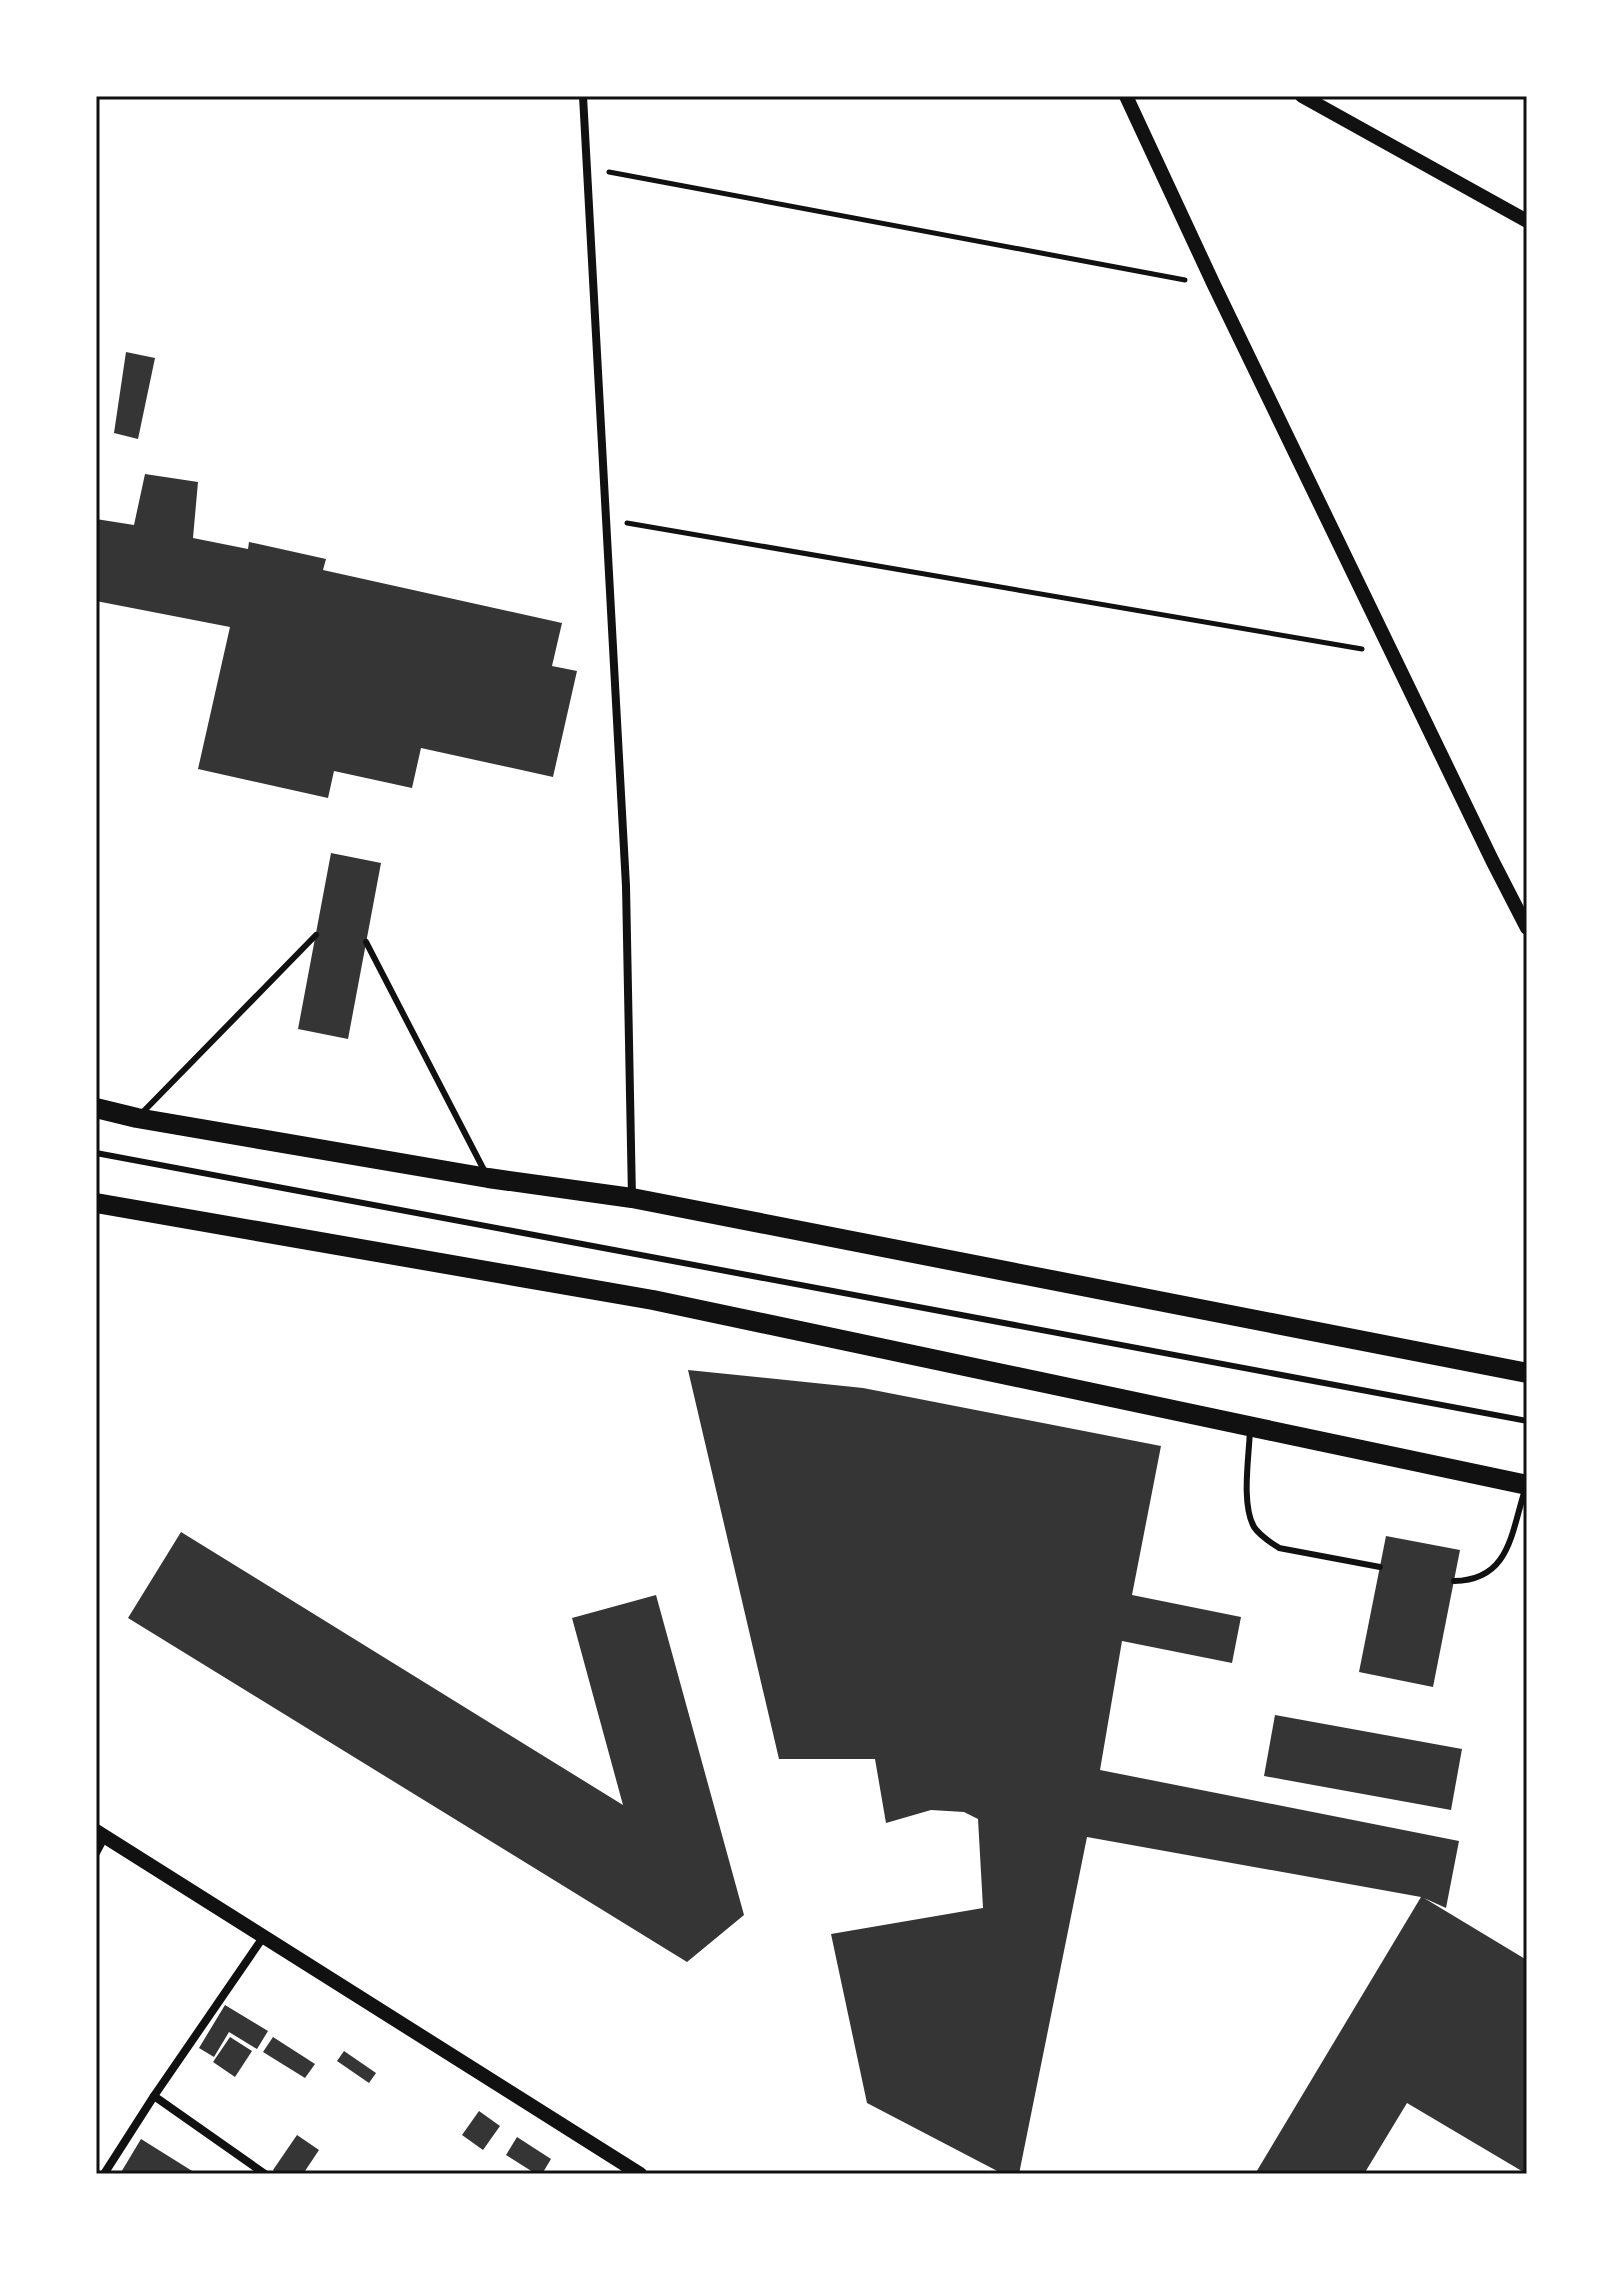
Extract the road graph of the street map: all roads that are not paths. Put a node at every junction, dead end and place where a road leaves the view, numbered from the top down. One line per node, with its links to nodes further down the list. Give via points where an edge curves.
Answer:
1 (583, 96): 12 (street, via 626,886)
2 (1126, 96): 5 (street)
3 (1302, 96): 4 (street)
4 (1527, 221)
5 (1527, 928)
6 (316, 935): 9 (lane)
7 (366, 942): 11 (lane)
8 (96, 1108): 9 (main road)
9 (137, 1118): 11 (main road)
10 (96, 1153): 15 (lane)
11 (488, 1178): 12 (main road)
12 (632, 1198): 14 (main road)
13 (96, 1203): 16 (main road, via 653,1300)
14 (1527, 1373)
15 (1527, 1421)
16 (1250, 1427): 17 (main road); 18 (lane, via 1249,1512 1265,1539 1279,1548)
17 (1527, 1485): 19 (lane, via 1497,1566 1470,1581)
18 (1380, 1567)
19 (1454, 1581)
20 (101, 1834): 21 (street); 22 (street)
21 (96, 1853)
22 (264, 1936): 23 (street); 26 (street)
23 (154, 2096): 24 (street); 25 (street)
24 (104, 2174)
25 (265, 2174)
26 (640, 2174)

